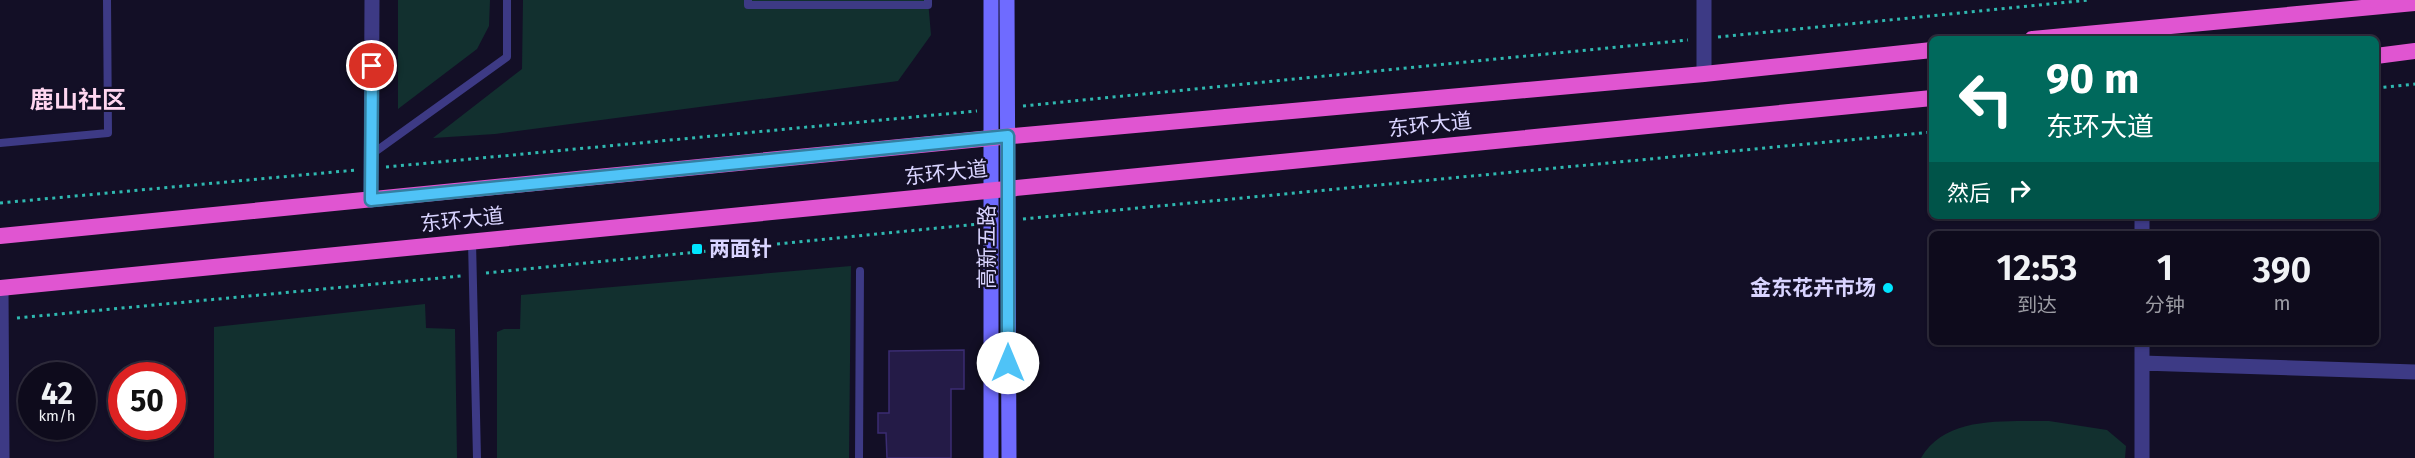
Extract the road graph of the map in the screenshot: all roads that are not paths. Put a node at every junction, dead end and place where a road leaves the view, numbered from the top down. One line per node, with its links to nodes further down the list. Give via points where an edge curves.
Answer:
1 (107, 0): 18 (lane, via 108,133)
2 (372, 0): 19 (street)
3 (507, 0): 19 (lane, via 507,57)
4 (748, 0): 5 (lane, via 748,5 928,5)
5 (928, 0)
6 (991, 0): 17 (main road, 高新五路, via 991,109)
7 (1007, 0): 17 (main road, 高新五路, via 1007,108)
8 (1704, 0): 15 (street)
9 (2415, 3): 10 (highway)
10 (2137, 33): 11 (highway)
11 (2084, 36)
12 (1929, 50): 15 (highway, 东环大道)
13 (2415, 51): 14 (highway)
14 (2379, 56)
15 (1704, 74): 17 (highway, 东环大道)
16 (1929, 98): 20 (highway, 东环大道)
17 (999, 137): 20 (main road, 高新五路); 21 (highway, 东环大道)
18 (0, 143)
19 (371, 161): 21 (street)
20 (999, 190): 23 (highway, 东环大道); 33 (main road, 高新五路, via 991,222); 34 (main road, 高新五路, via 1008,221)
21 (371, 200): 22 (highway, 东环大道)
22 (0, 236)
23 (472, 242): 25 (highway, 东环大道); 31 (lane)
24 (860, 271): 32 (lane)
25 (0, 288): 26 (street)
26 (1, 319): 30 (street)
27 (2142, 345): 28 (street)
28 (2142, 363): 29 (street); 35 (street)
29 (2415, 372)
30 (2, 458)
31 (477, 458)
32 (859, 458)
33 (991, 458)
34 (1009, 458)
35 (2142, 458)

